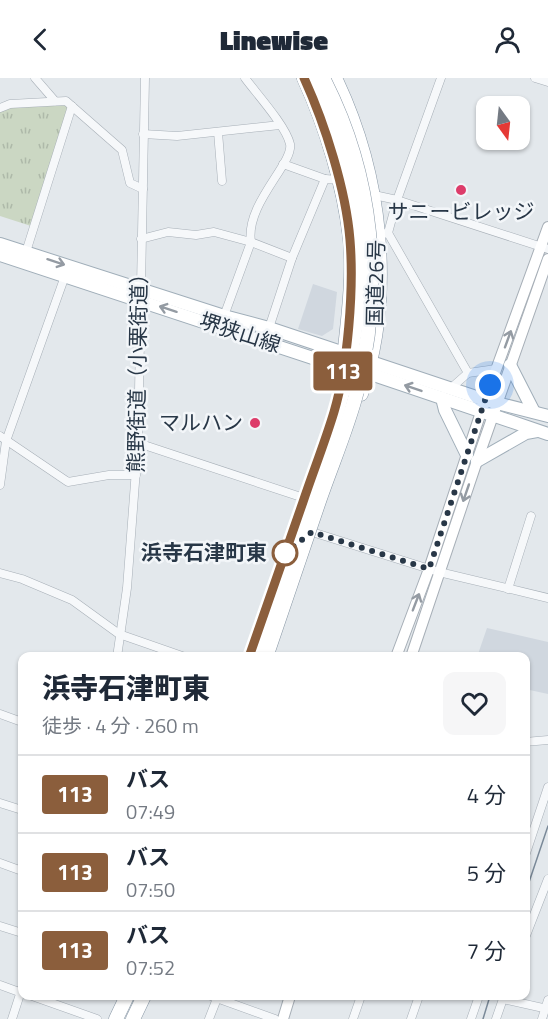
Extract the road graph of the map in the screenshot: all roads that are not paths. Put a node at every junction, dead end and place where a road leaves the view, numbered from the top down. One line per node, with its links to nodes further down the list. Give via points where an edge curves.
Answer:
1 (35, 78): 11 (street)
2 (145, 78): 16 (street, 熊野街道（小栗街道）)
3 (244, 78): 14 (street)
4 (304, 78): 18 (highway, 国道26号, via 315,104)
5 (312, 78): 65 (highway, bridge, via 346,162 360,264 358,312 337,412)
6 (323, 78): 67 (highway, bridge, via 346,132 367,209 371,261 369,314 357,392)
7 (334, 78): 21 (highway, 国道26号, via 354,125)
8 (441, 78): 22 (street)
9 (536, 78): 10 (street)
10 (548, 82)
11 (55, 101): 12 (street, via 66,101); 13 (street)
12 (72, 106): 20 (street, via 122,150 130,183); 29 (street)
13 (0, 108)
14 (280, 124): 15 (street); 17 (street, via 290,143 290,153)
15 (218, 132): 16 (street); 19 (street)
16 (143, 135): 20 (street, 熊野街道（小栗街道）)
17 (283, 164): 18 (street); 26 (street, via 259,202)
18 (332, 179): 31 (street); 37 (highway, 国道26号, via 350,238)
19 (222, 180)
20 (143, 189): 25 (street, 熊野街道（小栗街道）)
21 (374, 195): 22 (street); 24 (highway, 国道26号)
22 (397, 200): 24 (street); 28 (street)
23 (548, 227): 28 (street)
24 (383, 233): 39 (highway, 国道26号); 42 (street)
25 (141, 239): 26 (street, via 168,232 214,232); 34 (street, 熊野街道（小栗街道）)
26 (251, 242): 31 (street); 35 (street)
27 (0, 244): 29 (main road, 堺狭山線)
28 (544, 249): 41 (street, one-way to 28)
29 (26, 252): 34 (main road, 堺狭山線, one-way to 34)
30 (0, 255): 33 (main road, 堺狭山線)
31 (292, 258): 36 (street)
32 (548, 259): 38 (street)
33 (65, 276): 34 (main road, 堺狭山線); 50 (street)
34 (140, 295): 35 (main road, 堺狭山線); 40 (main road, 堺狭山線, one-way to 34); 51 (street, 熊野街道（小栗街道）)
35 (224, 316): 36 (main road, 堺狭山線)
36 (269, 328): 37 (main road, 堺狭山線)
37 (345, 354): 39 (main road, 堺狭山線); 40 (highway, 国道26号)
38 (510, 365): 45 (street); 47 (main road)
39 (370, 367): 40 (main road, 堺狭山線); 43 (main road, 堺狭山線); 44 (main road, 堺狭山線, one-way to 39); 57 (highway, 国道26号)
40 (343, 368): 55 (highway, 国道26号, via 334,411)
41 (496, 369): 42 (street); 46 (street)
42 (468, 373): 43 (street)
43 (451, 388): 46 (main road, 堺狭山線)
44 (442, 398): 46 (main road, 堺狭山線); 52 (main road)
45 (498, 404): 46 (main road, 堺狭山線); 47 (main road, 堺狭山線)
46 (486, 410): 49 (main road, 堺狭山線); 52 (street)
47 (534, 412): 48 (main road, 堺狭山線)
48 (548, 416)
49 (543, 433): 52 (main road, via 526,433)
50 (3, 439): 53 (street, via 68,482); 54 (street)
51 (138, 443): 53 (street, 熊野街道（小栗街道）); 55 (street)
52 (472, 458): 58 (street)
53 (136, 475): 62 (street, 熊野街道（小栗街道）, via 127,588)
54 (0, 485)
55 (304, 498): 66 (highway, 国道26号)
56 (531, 516): 60 (street)
57 (312, 532): 58 (street); 68 (highway, 国道26号)
58 (434, 571): 60 (street); 69 (street, one-way to 58); 70 (street)
59 (0, 573): 62 (street, via 72,600)
60 (508, 589): 61 (street)
61 (548, 598)
62 (119, 634): 63 (street, 熊野街道（小栗街道）); 64 (street)
63 (117, 652)
64 (170, 652)
65 (253, 652)
66 (253, 652)
67 (268, 652)
68 (273, 652)
69 (398, 652)
70 (412, 652)
71 (0, 714): 72 (street)
72 (18, 721)
73 (548, 740): 74 (street)
74 (530, 742)
75 (548, 787): 78 (street)
76 (0, 803): 77 (street)
77 (18, 809)
78 (530, 841)
79 (0, 863): 80 (street)
80 (18, 870)
81 (548, 879): 82 (street)
82 (544, 899): 84 (street)
83 (0, 926): 85 (street)
84 (530, 928)
85 (18, 932)
86 (0, 985): 87 (street)
87 (18, 990)
88 (19, 1000): 101 (street)
89 (43, 1000): 102 (street)
90 (124, 1000): 103 (highway)
91 (141, 1000): 104 (highway)
92 (214, 1000): 105 (street)
93 (223, 1000): 106 (street)
94 (290, 1000): 107 (street)
95 (360, 1000): 108 (street)
96 (418, 1000): 109 (street)
97 (478, 1000): 110 (street)
98 (503, 1000): 111 (street)
99 (515, 1000): 100 (street)
100 (547, 1006): 112 (street)
101 (12, 1019)
102 (97, 1019)
103 (115, 1019)
104 (131, 1019)
105 (209, 1019)
106 (275, 1019)
107 (283, 1019)
108 (353, 1019)
109 (411, 1019)
110 (471, 1019)
111 (496, 1019)
112 (542, 1019)

